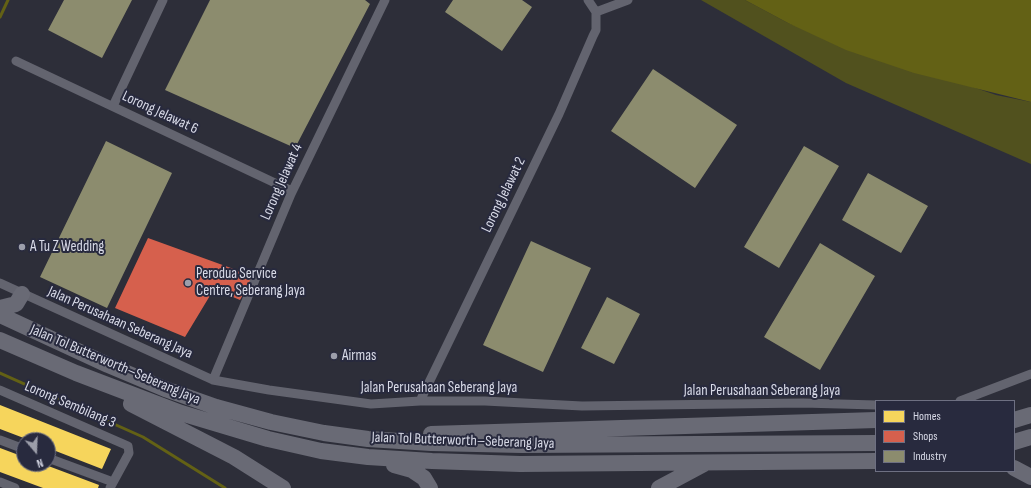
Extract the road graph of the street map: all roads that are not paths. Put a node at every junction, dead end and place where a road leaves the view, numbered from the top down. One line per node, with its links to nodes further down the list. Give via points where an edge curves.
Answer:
1 (163, 0): 7 (street)
2 (385, 0): 8 (street, Lorong Jelawat 4)
3 (588, 0): 5 (street)
4 (628, 0): 5 (street)
5 (596, 12): 19 (street, Lorong Jelawat 2, via 596,30 559,114)
6 (16, 61): 7 (street, Lorong Jelawat 6)
7 (113, 106): 8 (street, Lorong Jelawat 6)
8 (292, 191): 16 (street, Lorong Jelawat 4)
9 (0, 284): 10 (street, Jalan Perusahaan Seberang Jaya)
10 (22, 294): 11 (highway, via 16,304); 16 (street, Jalan Perusahaan Seberang Jaya)
11 (0, 308)
12 (0, 315): 25 (highway, Jalan Tol Butterworth–Seberang Jaya, via 108,365 216,407 324,433)
13 (0, 340): 14 (highway, Jalan Tol Butterworth–Seberang Jaya)
14 (76, 373): 30 (highway, Jalan Tol Butterworth–Seberang Jaya, via 181,414 268,439 322,451); 39 (highway, via 234,457)
15 (1031, 374): 18 (street)
16 (213, 380): 19 (street, Jalan Perusahaan Seberang Jaya, via 372,404)
17 (0, 390): 37 (street, Lorong Sembilang 3, via 128,446 129,453)
18 (963, 400)
19 (420, 401): 20 (street, Jalan Perusahaan Seberang Jaya, via 485,401 582,406 803,403)
20 (875, 405)
21 (1031, 415): 23 (highway)
22 (875, 420): 25 (highway, via 457,432)
23 (1015, 420)
24 (1031, 437): 27 (highway)
25 (368, 438): 28 (highway, Jalan Tol Butterworth–Seberang Jaya, via 431,443 522,445)
26 (0, 440): 29 (street)
27 (1015, 442)
28 (875, 443)
29 (16, 446)
30 (368, 457): 33 (highway, Jalan Tol Butterworth–Seberang Jaya, via 432,462 520,464); 40 (highway, via 412,470 424,478)
31 (56, 461): 37 (street)
32 (875, 461): 33 (highway, Jalan Tol Butterworth–Seberang Jaya)
33 (706, 463): 41 (highway)
34 (1015, 469): 35 (highway)
35 (1031, 477)
36 (0, 482): 38 (street)
37 (111, 485)
38 (15, 488)
39 (283, 488)
40 (430, 488)
41 (659, 488)

